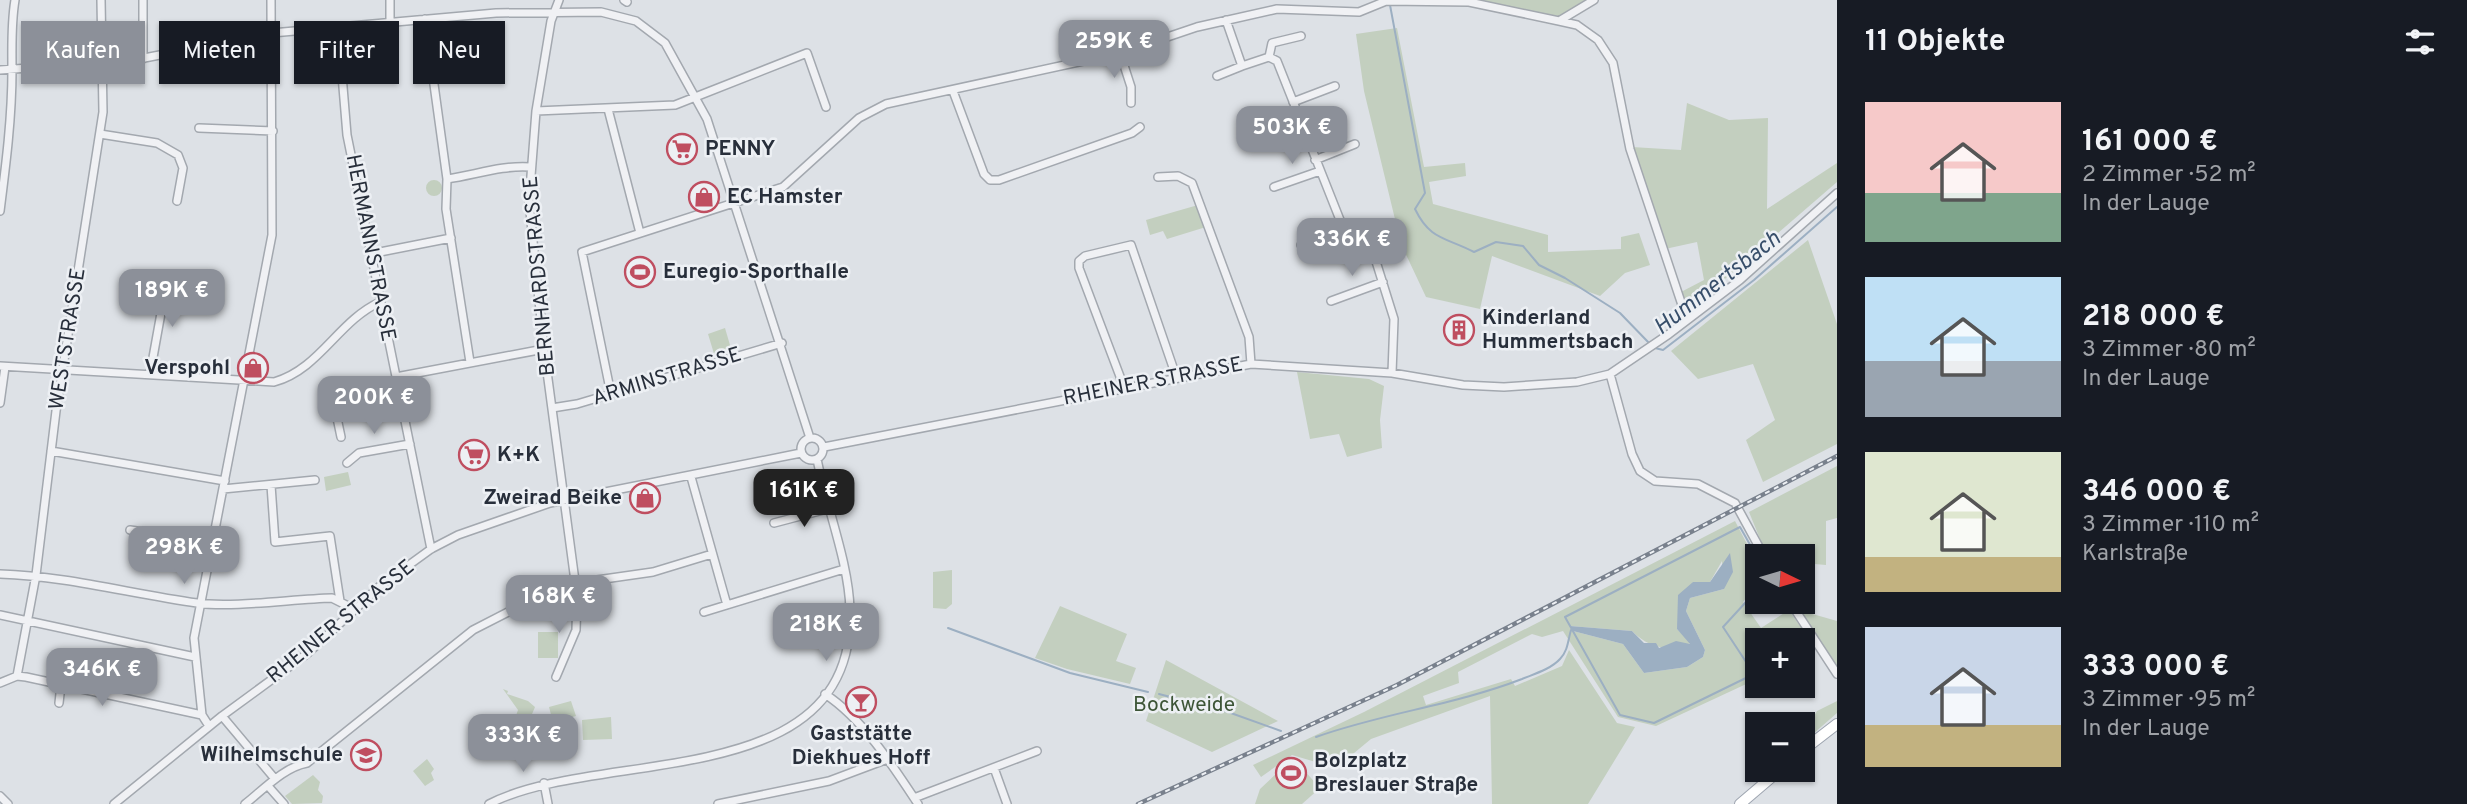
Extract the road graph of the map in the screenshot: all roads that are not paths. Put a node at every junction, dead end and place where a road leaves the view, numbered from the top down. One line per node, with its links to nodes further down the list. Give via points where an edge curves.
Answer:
1 (15, 0): 24 (street, via 10,32)
2 (101, 0): 12 (street, WESTSTRASSE)
3 (143, 0): 13 (street)
4 (271, 0): 14 (street)
5 (390, 0): 15 (street)
6 (559, 0): 9 (street, BERNHARDSTRASSE)
7 (1594, 0): 17 (street)
8 (1390, 1): 11 (street, via 1366,11 1278,9); 17 (street, via 1469,2)
9 (555, 10): 10 (street); 31 (street, via 621,15 644,25 674,56); 36 (street, BERNHARDSTRASSE)
10 (425, 19): 16 (street); 48 (street)
11 (1226, 20): 19 (street); 21 (street)
12 (102, 21)
13 (143, 21)
14 (272, 21)
15 (390, 21)
16 (399, 21)
17 (1559, 21): 63 (street, via 1577,25 1598,40 1618,78 1629,149)
18 (1301, 36): 20 (street, via 1272,43)
19 (1120, 53): 30 (street); 33 (street)
20 (1269, 57): 21 (street); 32 (street, via 1277,61)
21 (1242, 66): 25 (street)
22 (21, 69): 24 (street)
23 (0, 70): 24 (street)
24 (12, 70): 53 (street)
25 (1217, 76)
26 (103, 84): 42 (street, WESTSTRASSE)
27 (273, 84): 41 (street)
28 (343, 84): 58 (street, HERMANNSTRASSE, via 347,135)
29 (1335, 86): 32 (street)
30 (953, 90): 38 (street, via 990,180 1018,174); 52 (street, via 878,108 859,118 783,187)
31 (696, 97): 34 (street, via 807,53); 35 (street, via 675,105); 52 (street)
32 (1293, 102): 37 (street)
33 (1131, 103)
34 (826, 107)
35 (608, 109): 36 (street); 55 (street)
36 (536, 111): 45 (street, BERNHARDSTRASSE)
37 (1297, 113): 40 (street); 44 (street)
38 (1140, 127)
39 (199, 128): 41 (street)
40 (1253, 129)
41 (273, 131): 75 (street, via 272,235)
42 (100, 134): 51 (street, via 157,143 178,155 183,168); 69 (street, WESTSTRASSE)
43 (1356, 144): 44 (street)
44 (1315, 160): 46 (street)
45 (530, 167): 48 (street, via 509,166); 65 (street, BERNHARDSTRASSE, via 529,202)
46 (1320, 171): 49 (street); 54 (street)
47 (1158, 177): 67 (street, via 1178,176 1192,183 1249,337)
48 (447, 180): 56 (street)
49 (1274, 187)
50 (1837, 193): 63 (street, RHEINER STRASSE, via 1740,280)
51 (177, 201)
52 (736, 202): 55 (street); 64 (street)
53 (0, 211)
54 (1344, 230): 57 (street); 60 (street, via 1364,223)
55 (639, 233): 78 (street, via 582,253)
56 (451, 238): 58 (street); 66 (street)
57 (1301, 245)
58 (370, 254): 62 (street, HERMANNSTRASSE)
59 (167, 280): 71 (street)
60 (1383, 282): 61 (street); 70 (street, via 1394,319)
61 (1331, 301)
62 (380, 302): 74 (street, HERMANNSTRASSE); 75 (street, via 363,310 293,376 274,382)
63 (1687, 320): 72 (street, RHEINER STRASSE)
64 (782, 343): 78 (street, ARMINSTRASSE); 82 (street)
65 (544, 349): 66 (street); 80 (street, BERNHARDSTRASSE)
66 (470, 362): 74 (street)
67 (1251, 364): 70 (street, RHEINER STRASSE); 73 (street, RHEINER STRASSE)
68 (3, 367): 69 (street); 79 (street)
69 (63, 370): 71 (street); 85 (street, WESTSTRASSE)
70 (1392, 373): 72 (street, RHEINER STRASSE, via 1498,387 1577,383)
71 (150, 374): 75 (street)
72 (1610, 374): 99 (street, via 1640,471 1655,481 1698,484 1735,503)
73 (1176, 376): 76 (street, RHEINER STRASSE); 76 (street, via 1131,245 1079,261)
74 (396, 377): 77 (street, HERMANNSTRASSE)
75 (246, 380): 91 (street)
76 (1124, 387): 84 (street, RHEINER STRASSE)
77 (399, 390): 81 (street, via 348,401 336,413); 83 (street, HERMANNSTRASSE)
78 (611, 394): 80 (street, ARMINSTRASSE)
79 (0, 403)
80 (552, 408): 94 (street, BERNHARDSTRASSE)
81 (341, 437)
82 (810, 438): 84 (street, via 819,439); 86 (street, via 803,443)
83 (410, 444): 88 (street, via 359,453); 100 (street, HERMANNSTRASSE)
84 (824, 447): 87 (street)
85 (51, 451): 91 (street); 104 (street, WESTSTRASSE)
86 (802, 453): 87 (street); 89 (street, RHEINER STRASSE)
87 (817, 459): 95 (street)
88 (346, 463)
89 (691, 477): 94 (street, RHEINER STRASSE); 101 (street)
90 (315, 480): 92 (street)
91 (225, 481): 93 (street)
92 (271, 485): 93 (street); 107 (street, via 275,542 330,536)
93 (223, 489): 98 (street)
94 (563, 501): 100 (street, RHEINER STRASSE, via 492,521); 105 (street, BERNHARDSTRASSE)
95 (827, 509): 96 (street); 102 (street)
96 (774, 523)
97 (130, 530): 98 (street)
98 (212, 542): 108 (street)
99 (1758, 544)
100 (431, 549): 110 (street, RHEINER STRASSE)
101 (712, 554): 105 (street, via 653,572); 109 (street)
102 (844, 569): 109 (street); 121 (street, via 849,632 842,660)
103 (0, 574): 104 (street)
104 (36, 575): 108 (street); 114 (street, WESTSTRASSE)
105 (576, 583): 106 (street, BERNHARDSTRASSE)
106 (577, 596): 118 (street, BERNHARDSTRASSE, via 576,630); 131 (street, via 512,610 473,630 307,763)
107 (340, 601): 108 (street); 110 (street)
108 (200, 603): 115 (street)
109 (727, 605): 111 (street)
110 (352, 612): 124 (street, RHEINER STRASSE, via 308,653)
111 (704, 612)
112 (1798, 614): 116 (street)
113 (0, 615): 114 (street)
114 (29, 622): 115 (street); 117 (street, WESTSTRASSE)
115 (195, 657): 123 (street)
116 (1837, 674)
117 (17, 677): 119 (street); 120 (street)
118 (556, 677)
119 (0, 684)
120 (61, 685): 122 (street); 123 (street)
121 (825, 694): 129 (street, via 854,717); 133 (street, via 781,732 732,751)
122 (59, 703)
123 (202, 715): 126 (street)
124 (222, 716): 126 (street, RHEINER STRASSE); 131 (street)
125 (1837, 724): 127 (main road)
126 (209, 726): 138 (street, RHEINER STRASSE)
127 (1815, 741)
128 (1037, 751): 130 (street)
129 (885, 760): 136 (street); 143 (street, via 829,781)
130 (994, 768): 136 (street); 144 (street)
131 (275, 779): 134 (street)
132 (1766, 782): 145 (main road)
133 (544, 783): 141 (street); 142 (street)
134 (268, 786): 139 (street); 140 (street)
135 (0, 796): 137 (street)
136 (916, 801)
137 (8, 804)
138 (114, 804)
139 (245, 804)
140 (284, 804)
141 (489, 804)
142 (548, 804)
143 (718, 804)
144 (1007, 804)
145 (1740, 804)

